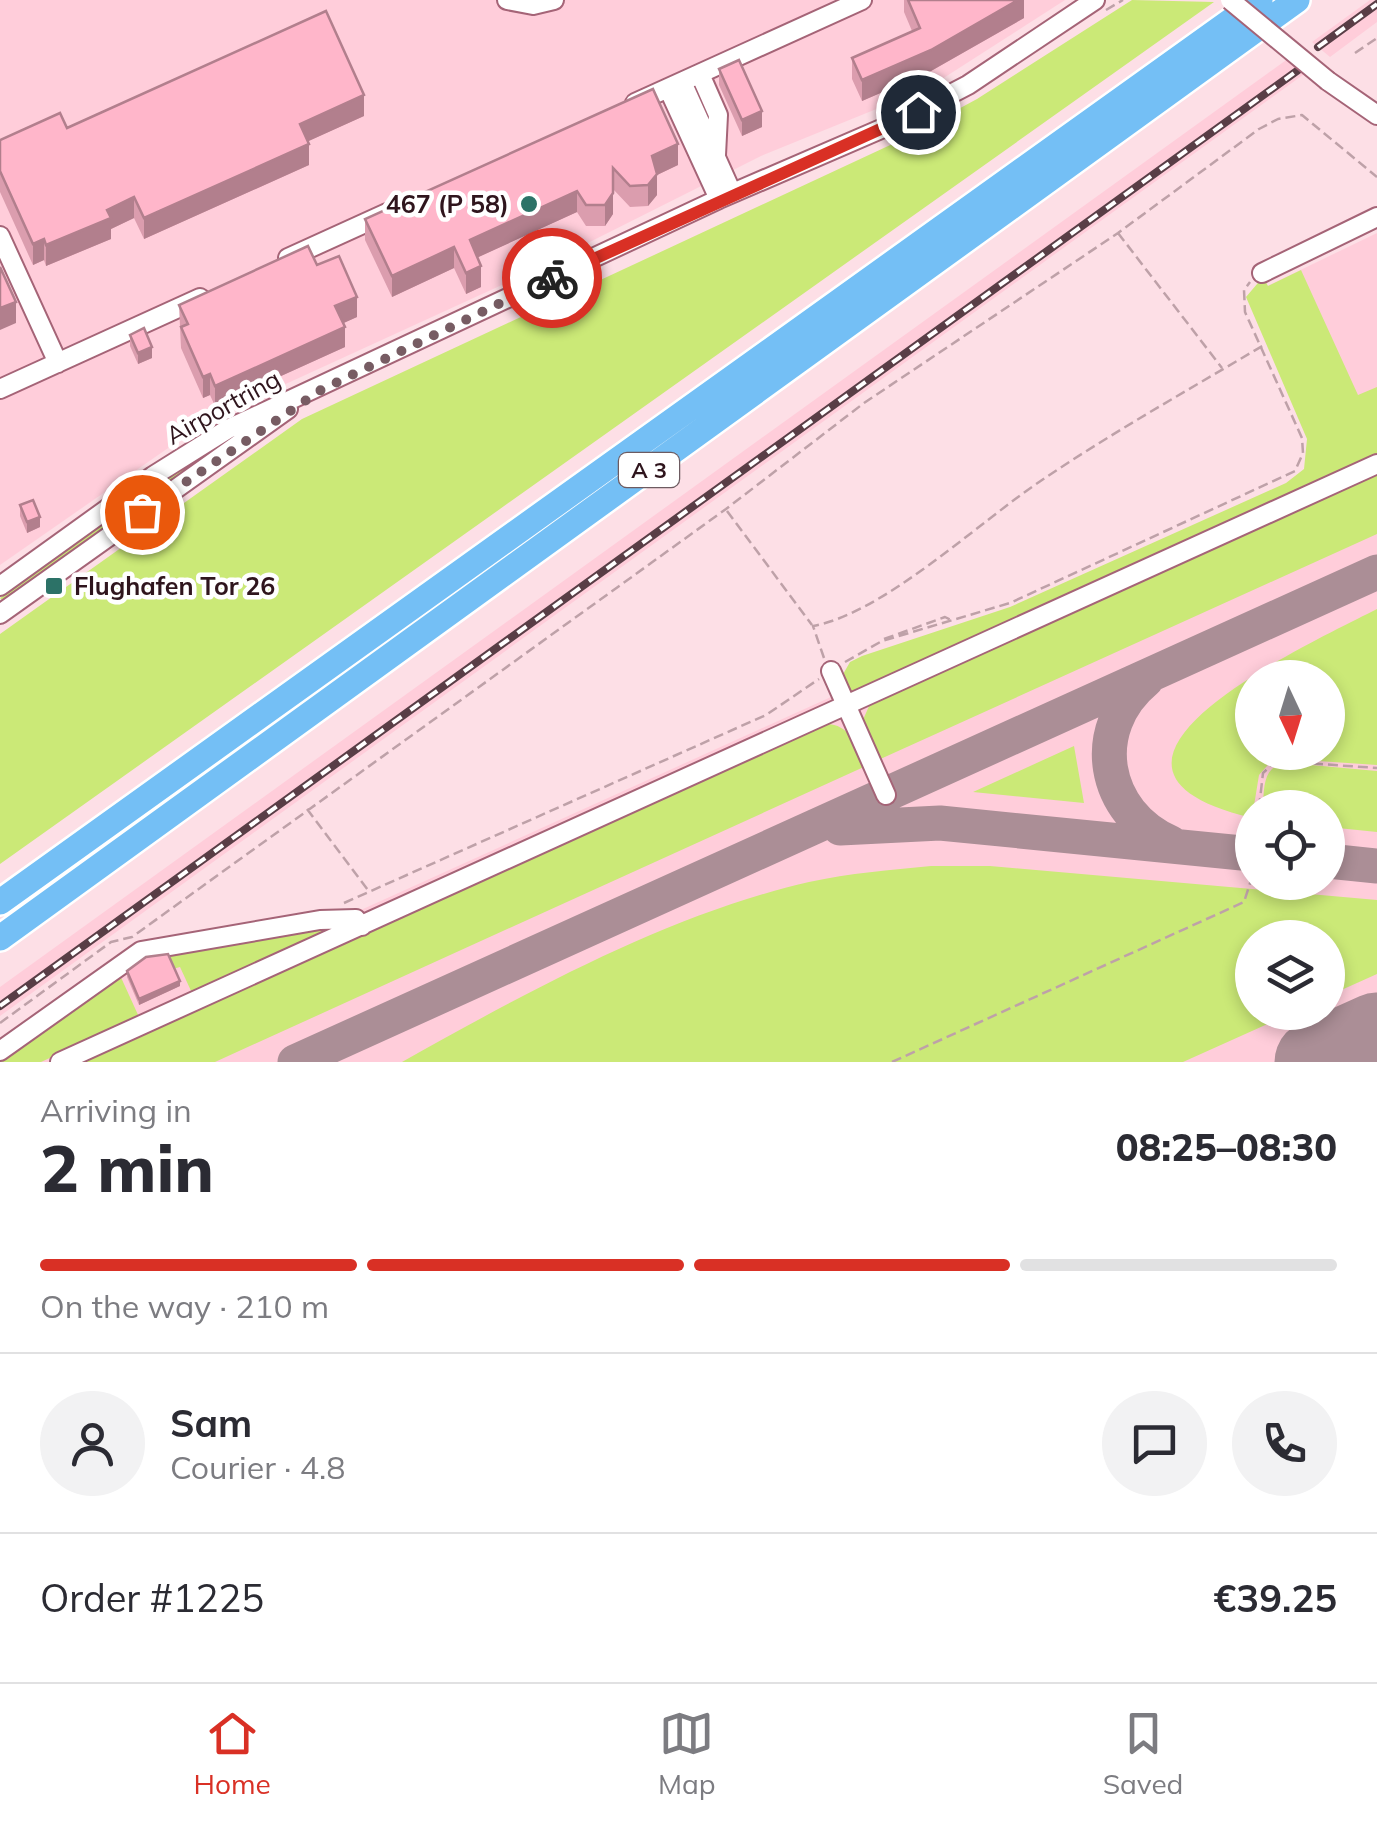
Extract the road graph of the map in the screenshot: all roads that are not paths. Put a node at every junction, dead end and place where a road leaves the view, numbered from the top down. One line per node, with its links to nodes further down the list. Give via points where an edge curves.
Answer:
1 (508, 0): 2 (street, via 533,6)
2 (554, 0)
3 (862, 0): 8 (street)
4 (1230, 0): 10 (street, bridge)
5 (1260, 0): 28 (highway, A 3)
6 (1297, 0): 30 (highway, A 3)
7 (1101, 5): 12 (street, Airportring, via 940,100)
8 (680, 83): 9 (street); 11 (street); 11 (street, via 683,144)
9 (622, 108)
10 (1377, 115)
11 (709, 158): 12 (street)
12 (726, 196): 19 (street, Airportring)
13 (408, 204): 16 (street)
14 (1377, 217): 17 (street)
15 (0, 236): 20 (street)
16 (267, 268)
17 (1262, 273)
18 (215, 292): 20 (street)
19 (380, 358): 23 (street, Airportring, via 187,453); 24 (street, Airportring, via 252,434)
20 (58, 363): 21 (street)
21 (0, 390)
22 (1377, 464): 26 (street)
23 (2, 583)
24 (0, 614)
25 (831, 671): 26 (street)
26 (844, 704): 27 (street); 29 (street)
27 (886, 796)
28 (0, 902)
29 (362, 926): 31 (street, via 356,919 320,920 141,950); 32 (street)
30 (0, 938)
31 (0, 1051)
32 (60, 1062)

